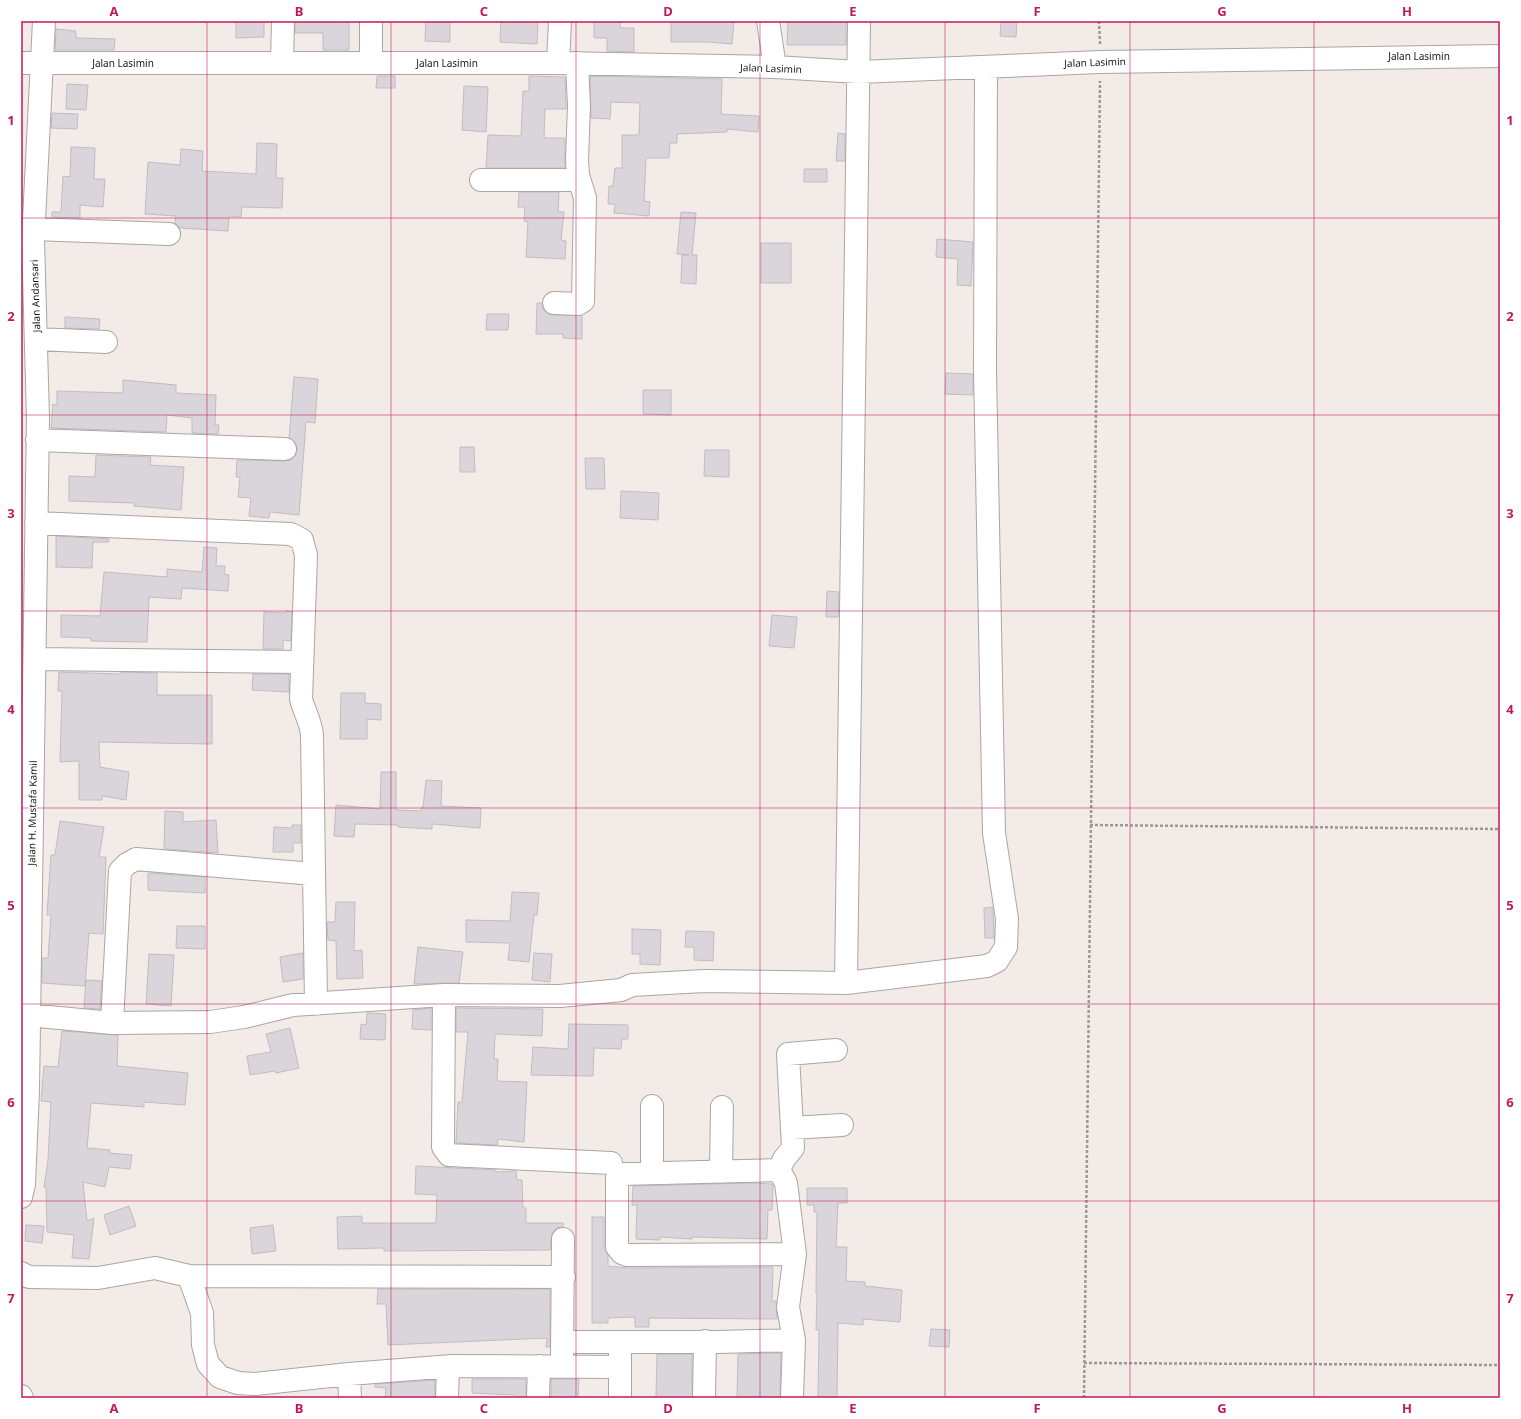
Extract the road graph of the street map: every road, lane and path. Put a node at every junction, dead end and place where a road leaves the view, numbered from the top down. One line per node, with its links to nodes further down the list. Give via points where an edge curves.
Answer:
1 (44, 21): 9 (street, Jalan Andansari)
2 (283, 21): 12 (street)
3 (371, 21): 13 (street)
4 (560, 21): 14 (street)
5 (768, 21): 15 (street)
6 (859, 21): 17 (street)
7 (1099, 21): 10 (path)
8 (1500, 56): 10 (street, Jalan Lasimin)
9 (43, 62): 11 (street, Jalan Lasimin); 12 (street, Jalan Lasimin); 21 (street, Jalan Andansari)
10 (1100, 62): 16 (street, Jalan Lasimin); 33 (path)
11 (21, 63)
12 (282, 63): 13 (street, Jalan Lasimin)
13 (371, 63): 14 (street, Jalan Lasimin)
14 (568, 63): 15 (street, Jalan Lasimin); 19 (street, via 579,106 576,147)
15 (775, 67): 17 (street, Jalan Lasimin)
16 (986, 67): 17 (street, Jalan Lasimin); 36 (street, via 985,370 994,825 1006,904 1006,947 997,961 987,966)
17 (858, 72): 36 (street)
18 (481, 180): 19 (street)
19 (579, 180): 22 (street, via 585,198 584,301 578,304)
20 (169, 234): 21 (street)
21 (29, 236): 24 (street, Jalan Andansari)
22 (554, 304)
23 (106, 342): 24 (street)
24 (31, 346): 25 (street, Jalan Andansari)
25 (29, 418): 26 (street, Jalan Andansari)
26 (37, 440): 27 (street); 28 (street, Jalan Andansari)
27 (285, 449)
28 (29, 466): 29 (street, Jalan Andansari)
29 (36, 523): 30 (street, Jalan Andansari); 32 (street, via 291,534 302,540 306,555)
30 (29, 572): 31 (street, Jalan H. Mustafa Kamil)
31 (34, 659): 32 (street); 39 (street, Jalan H. Mustafa Kamil)
32 (302, 662): 35 (street, via 301,699 312,726)
33 (1090, 825): 34 (path); 61 (path)
34 (1500, 829)
35 (314, 874): 38 (street); 40 (street, via 136,859 127,864 120,871)
36 (846, 983): 37 (street, via 704,981 632,985 621,990 560,996)
37 (444, 995): 38 (street); 47 (street, via 443,1147 449,1155)
38 (316, 1004): 40 (street, via 293,1005 210,1022)
39 (25, 1022): 40 (street); 42 (street, Jalan H. Mustafa Kamil)
40 (112, 1024)
41 (836, 1050): 46 (street, via 788,1054)
42 (24, 1079): 51 (street, Jalan H. Mustafa Kamil, via 24,1184)
43 (652, 1106): 50 (street)
44 (722, 1107): 49 (street)
45 (842, 1125): 46 (street)
46 (792, 1128): 48 (street, via 793,1148)
47 (611, 1163)
48 (779, 1170): 49 (street); 53 (street, via 786,1183)
49 (721, 1172): 50 (street)
50 (652, 1173): 53 (street, via 621,1174 618,1178 617,1247 622,1253)
51 (21, 1197)
52 (563, 1239): 56 (street)
53 (795, 1254): 57 (street, via 788,1307)
54 (21, 1273): 55 (street, via 29,1277 98,1278 155,1268)
55 (189, 1276): 56 (street); 67 (street, via 202,1313 203,1345 208,1364 220,1377 238,1383 255,1384)
56 (564, 1277): 59 (street)
57 (794, 1340): 58 (street); 73 (street)
58 (705, 1341): 60 (street); 72 (street)
59 (563, 1342): 60 (street); 65 (street)
60 (620, 1342): 66 (street)
61 (1084, 1364): 62 (path); 74 (path)
62 (1500, 1365)
63 (539, 1366): 64 (street); 65 (street); 70 (street)
64 (448, 1367): 67 (street); 69 (street)
65 (562, 1367): 66 (street)
66 (620, 1367): 71 (street)
67 (349, 1374): 68 (street)
68 (350, 1398)
69 (447, 1398)
70 (538, 1398)
71 (620, 1398)
72 (704, 1398)
73 (792, 1398)
74 (1084, 1398)

